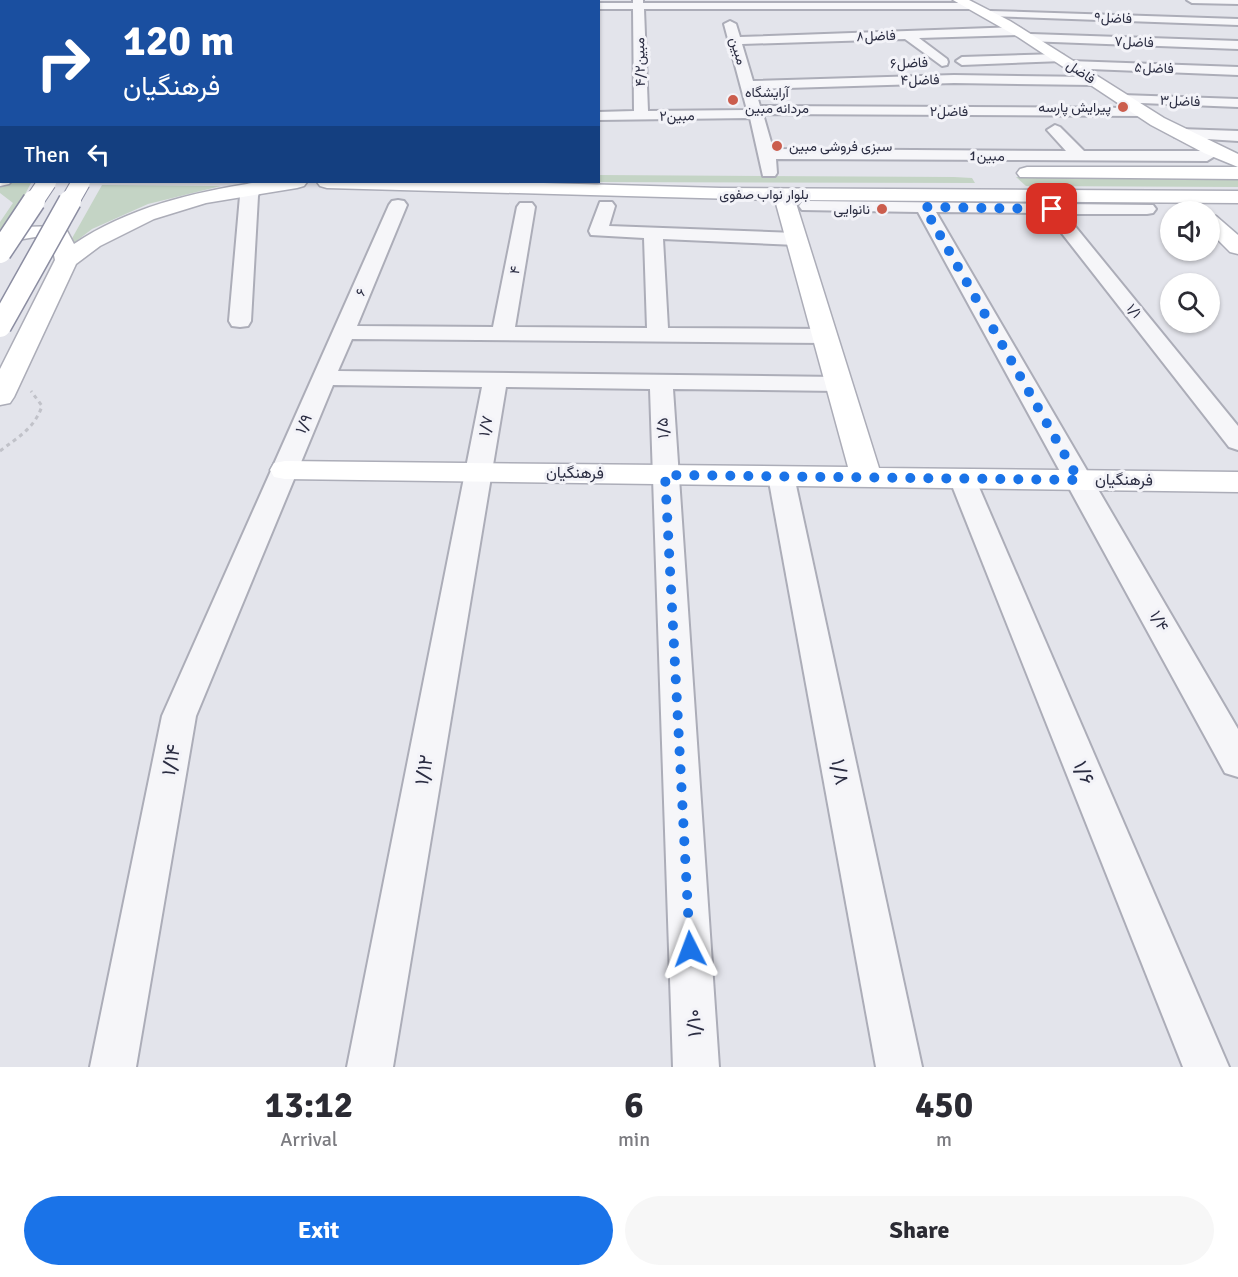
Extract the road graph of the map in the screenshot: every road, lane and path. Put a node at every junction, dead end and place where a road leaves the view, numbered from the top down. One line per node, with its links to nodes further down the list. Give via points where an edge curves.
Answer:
1 (1192, 0): 2 (street)
2 (1238, 1)
3 (639, 3): 4 (street); 6 (street); 27 (street, ۴/۲مبین)
4 (724, 3): 5 (street); 12 (street, مبین)
5 (965, 3): 7 (main road, فاضل)
6 (600, 6)
7 (988, 14): 8 (street, ۹فاضل); 11 (main road, فاضل)
8 (1150, 19): 9 (street, ۹فاضل); 13 (street)
9 (1238, 21)
10 (908, 35): 11 (street, ۸فاضل); 12 (street, ۸فاضل); 16 (street)
11 (1024, 35): 13 (street, ۷فاضل); 15 (main road, فاضل)
12 (735, 41): 21 (street, مبین)
13 (1176, 43): 14 (street, ۷فاضل); 18 (street)
14 (1238, 45)
15 (1064, 61): 16 (street, ۶فاضل); 18 (street, ۵فاضل); 20 (main road, فاضل)
16 (942, 62): 17 (street, ۶فاضل)
17 (919, 63)
18 (1204, 69): 19 (street, ۵فاضل)
19 (1238, 70)
20 (1093, 81): 21 (street, ۴فاضل, via 954,79); 23 (main road, فاضل)
21 (748, 85): 24 (street, مبین)
22 (1237, 95): 23 (street, ۳فاضل)
23 (1122, 99): 25 (main road, فاضل)
24 (756, 112): 25 (street, ۲فاضل); 27 (street, ۲مبین); 38 (street, مبین)
25 (1143, 112): 29 (main road, فاضل)
26 (600, 116): 27 (street, ۲مبین)
27 (641, 117)
28 (1055, 130): 35 (street)
29 (1180, 134): 30 (street); 36 (main road, فاضل)
30 (1238, 136)
31 (849, 138): 33 (street)
32 (957, 140): 34 (street)
33 (856, 155): 34 (street, 1مبین); 38 (street, 1مبین)
34 (969, 155): 35 (street, 1مبین)
35 (1081, 157): 36 (street, 1مبین)
36 (1202, 159): 37 (main road); 37 (main road, فاضل); 41 (main road)
37 (1236, 162)
38 (768, 164): 39 (main road, بلوار نواب صفوی); 46 (main road, بلوار نواب صفوی)
39 (746, 172)
40 (916, 173): 41 (main road)
41 (994, 173): 48 (main road)
42 (46, 183): 63 (main road, bridge)
43 (80, 183): 66 (main road, bridge)
44 (290, 183): 47 (main road)
45 (600, 183): 46 (main road, بلوار نواب صفوی)
46 (787, 183): 48 (main road, بلوار نواب صفوی); 61 (main road)
47 (254, 188): 64 (main road, via 154,210 104,233); 65 (street, via 249,196)
48 (1013, 195): 50 (main road, بلوار نواب صفوی)
49 (1233, 197): 50 (main road, بلوار نواب صفوی)
50 (1146, 203): 54 (main road); 57 (street)
51 (398, 206): 67 (street, ۶)
52 (606, 206): 59 (street, via 598,231)
53 (808, 206): 56 (street)
54 (1160, 206)
55 (526, 207): 68 (street, ۴)
56 (924, 207): 57 (street); 85 (street, ۱/۴)
57 (1052, 209): 77 (street, ۱/۱)
58 (1220, 230): 62 (main road)
59 (653, 233): 61 (street); 69 (street)
60 (0, 237): 64 (main road, via 35,231 58,234 63,240)
61 (796, 239): 70 (main road)
62 (1238, 247)
63 (0, 252)
64 (66, 260): 76 (main road)
65 (240, 321)
66 (0, 326)
67 (344, 332): 68 (street); 71 (street, ۶)
68 (503, 333): 69 (street)
69 (658, 334): 70 (street)
70 (825, 336): 74 (main road)
71 (324, 378): 72 (street); 79 (street, ۱/۹)
72 (495, 380): 73 (street); 80 (street, ۱/۷)
73 (661, 382): 74 (street); 81 (street, ۱/۵)
74 (838, 384): 83 (main road)
75 (28, 387): 78 (path, via 42,406 39,416 29,432)
76 (0, 397)
77 (1238, 442)
78 (0, 451)
79 (285, 470): 80 (main road, فرهنگیان); 88 (street, ۱/۱۴, via 179,716)
80 (478, 472): 81 (main road, فرهنگیان); 89 (street, ۱/۱۲)
81 (665, 475): 82 (main road, فرهنگیان); 90 (street, ۱/۱۰)
82 (781, 476): 83 (main road, فرهنگیان); 91 (street, ۱/۸)
83 (866, 477): 84 (main road, فرهنگیان)
84 (962, 478): 85 (main road, فرهنگیان); 92 (street, ۱/۶)
85 (1079, 480): 86 (main road, فرهنگیان); 87 (street, ۱/۴)
86 (1238, 482)
87 (1238, 762)
88 (112, 1067)
89 (370, 1067)
90 (696, 1067)
91 (898, 1067)
92 (1206, 1067)

